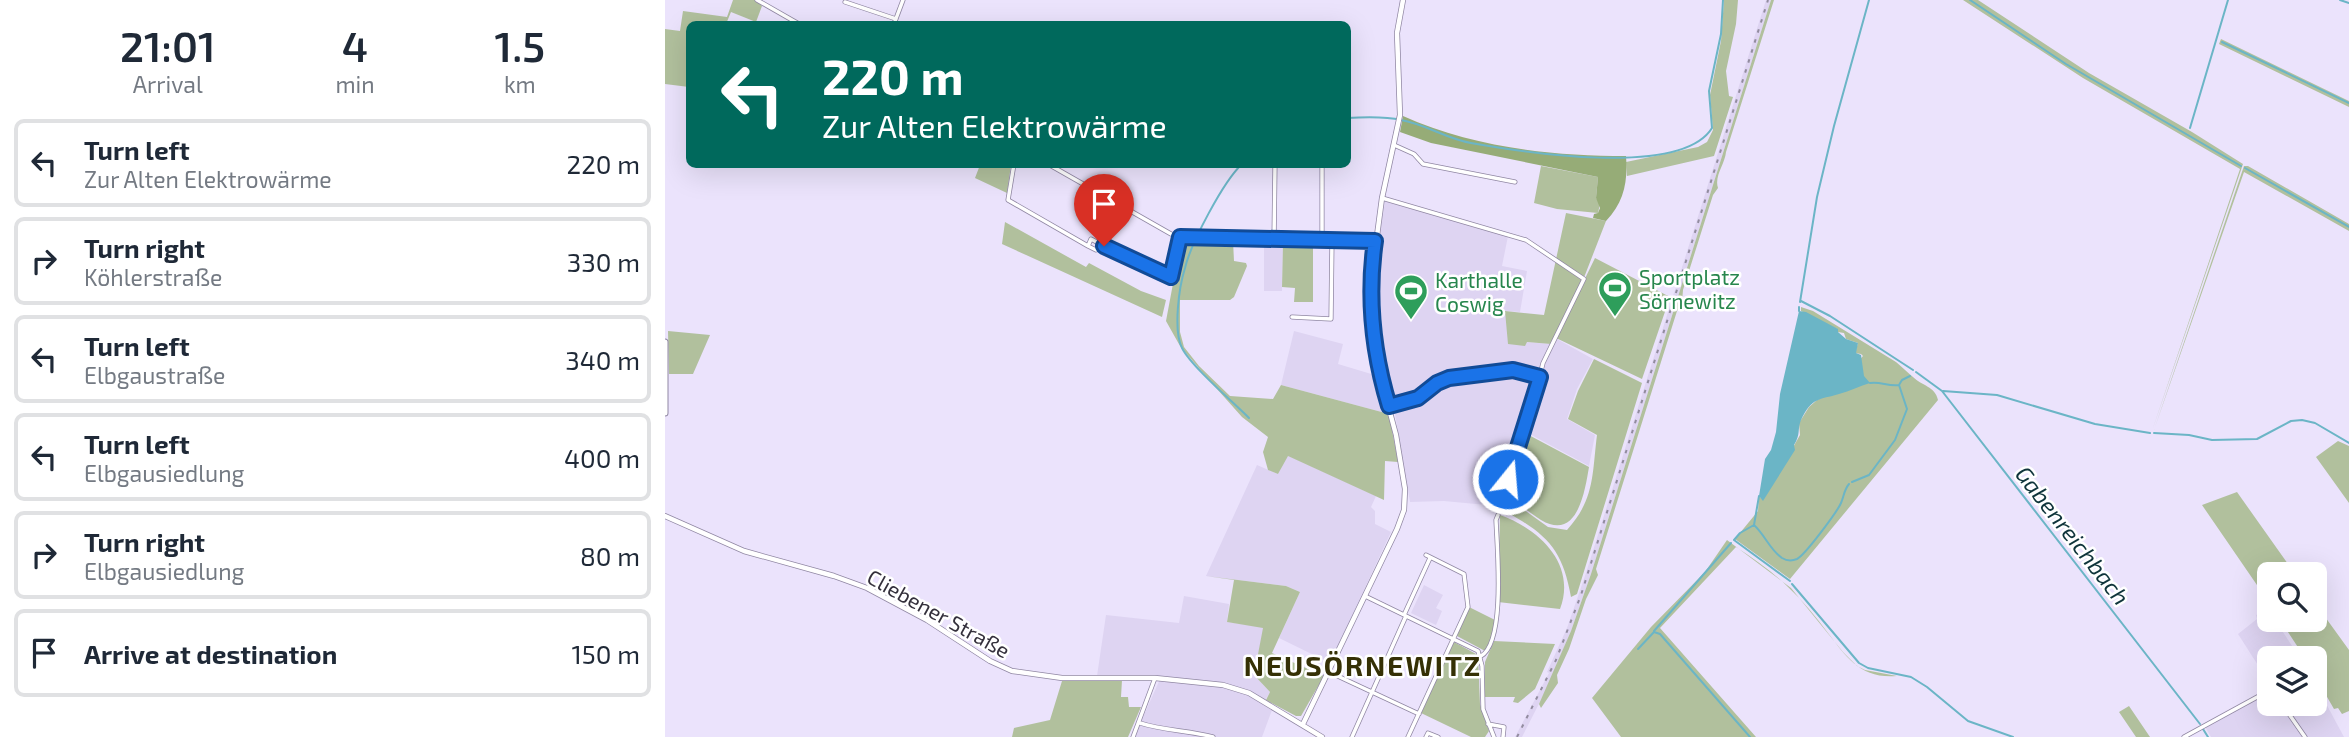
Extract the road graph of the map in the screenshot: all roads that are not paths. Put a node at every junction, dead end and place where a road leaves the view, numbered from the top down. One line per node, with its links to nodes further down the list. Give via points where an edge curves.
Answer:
1 (757, 0): 6 (street)
2 (903, 0): 5 (street)
3 (1403, 0): 7 (street, via 1397,33 1400,115)
4 (845, 2): 5 (street)
5 (896, 19)
6 (794, 21)
7 (1394, 145): 12 (street, via 1423,164); 13 (street)
8 (1012, 168): 14 (street, via 1008,200 1088,246 1091,239 1171,277)
9 (1055, 168): 14 (street)
10 (1275, 168): 15 (street)
11 (1322, 168): 16 (street)
12 (1515, 182)
13 (1382, 198): 18 (street); 21 (street, via 1526,240 1584,279)
14 (1180, 237): 15 (street)
15 (1275, 240): 16 (street)
16 (1322, 240): 17 (street)
17 (1332, 240): 18 (street); 19 (street, via 1331,319)
18 (1375, 241): 22 (street, via 1371,281 1376,360)
19 (1292, 317)
20 (665, 342): 23 (main road)
21 (1540, 377): 22 (street, via 1513,370 1449,378 1418,398); 24 (street, via 1508,474)
22 (1389, 406): 27 (street, via 1405,506)
23 (665, 412)
24 (1510, 483)
25 (1498, 515): 30 (street, via 1497,617 1489,649)
26 (665, 516): 32 (street, Cliebener Straße, via 744,551 867,588 1012,671 1062,678)
27 (1365, 596): 28 (street); 31 (street)
28 (1405, 615): 29 (street); 29 (street, via 1428,556 1464,574 1468,607); 33 (street)
29 (1454, 638): 30 (street); 35 (street)
30 (1481, 656): 39 (street)
31 (1329, 671): 33 (street); 38 (street)
32 (1155, 678): 37 (street); 38 (street, Cliebener Straße, via 1234,688)
33 (1371, 692): 35 (street); 43 (street)
34 (2257, 697): 49 (street)
35 (1419, 714): 44 (street)
36 (2290, 716): 50 (street)
37 (1140, 723): 40 (street); 41 (street)
38 (1303, 724): 42 (street, Cliebener Straße)
39 (1487, 724): 47 (street); 48 (street, via 1504,727)
40 (1133, 737)
41 (1213, 737)
42 (1322, 737)
43 (1352, 737)
44 (1408, 737)
45 (1426, 737): 46 (street, via 1428,733)
46 (1438, 737)
47 (1494, 737)
48 (1503, 737)
49 (2184, 737)
50 (2305, 737)

